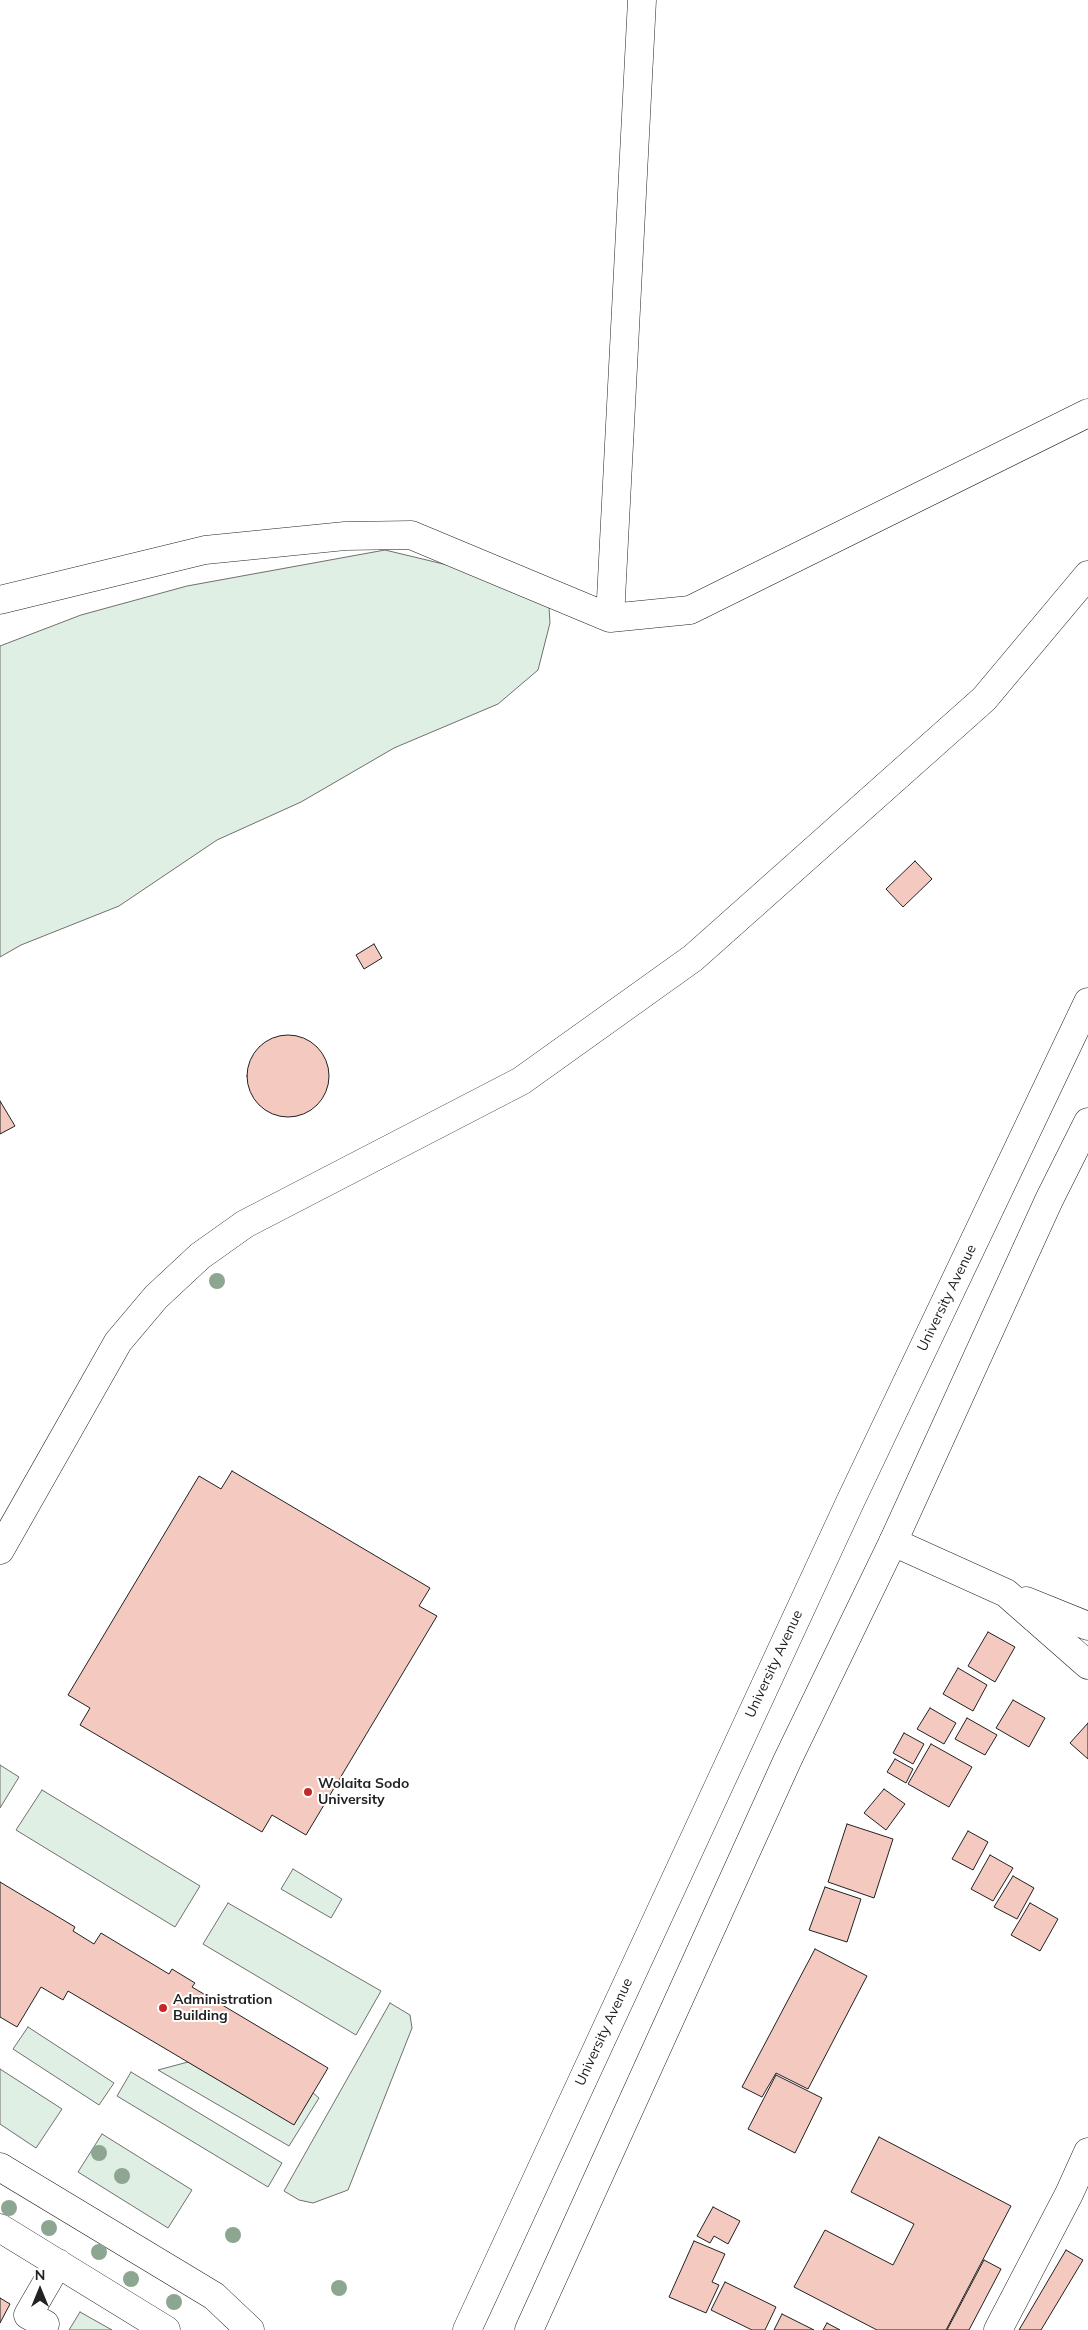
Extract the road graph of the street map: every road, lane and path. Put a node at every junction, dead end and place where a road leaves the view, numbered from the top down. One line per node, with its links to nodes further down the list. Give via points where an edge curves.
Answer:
1 (642, 0): 5 (main road)
2 (1088, 413): 5 (main road, via 690,610)
3 (1088, 574): 9 (main road, via 984,699 693,958 521,1080 245,1224 200,1256 156,1297 118,1342)
4 (0, 600): 5 (main road, via 204,550 345,536 411,535)
5 (610, 618)
6 (1088, 1002): 21 (main road, University Avenue, via 846,1509)
7 (1088, 1122): 8 (main road, via 1049,1200)
8 (893, 1542): 10 (main road); 22 (main road, via 788,1759)
9 (0, 1550)
10 (1006, 1592): 11 (main road); 12 (main road)
11 (1088, 1626)
12 (1088, 1665)
13 (1088, 2152): 15 (main road)
14 (0, 2166): 20 (main road, via 214,2296)
15 (1079, 2192): 23 (main road)
16 (0, 2228): 17 (main road)
17 (58, 2263): 18 (main road, via 28,2314 45,2324); 19 (main road)
18 (42, 2330)
19 (166, 2330)
20 (250, 2330)
21 (467, 2330)
22 (530, 2330)
23 (998, 2330)

